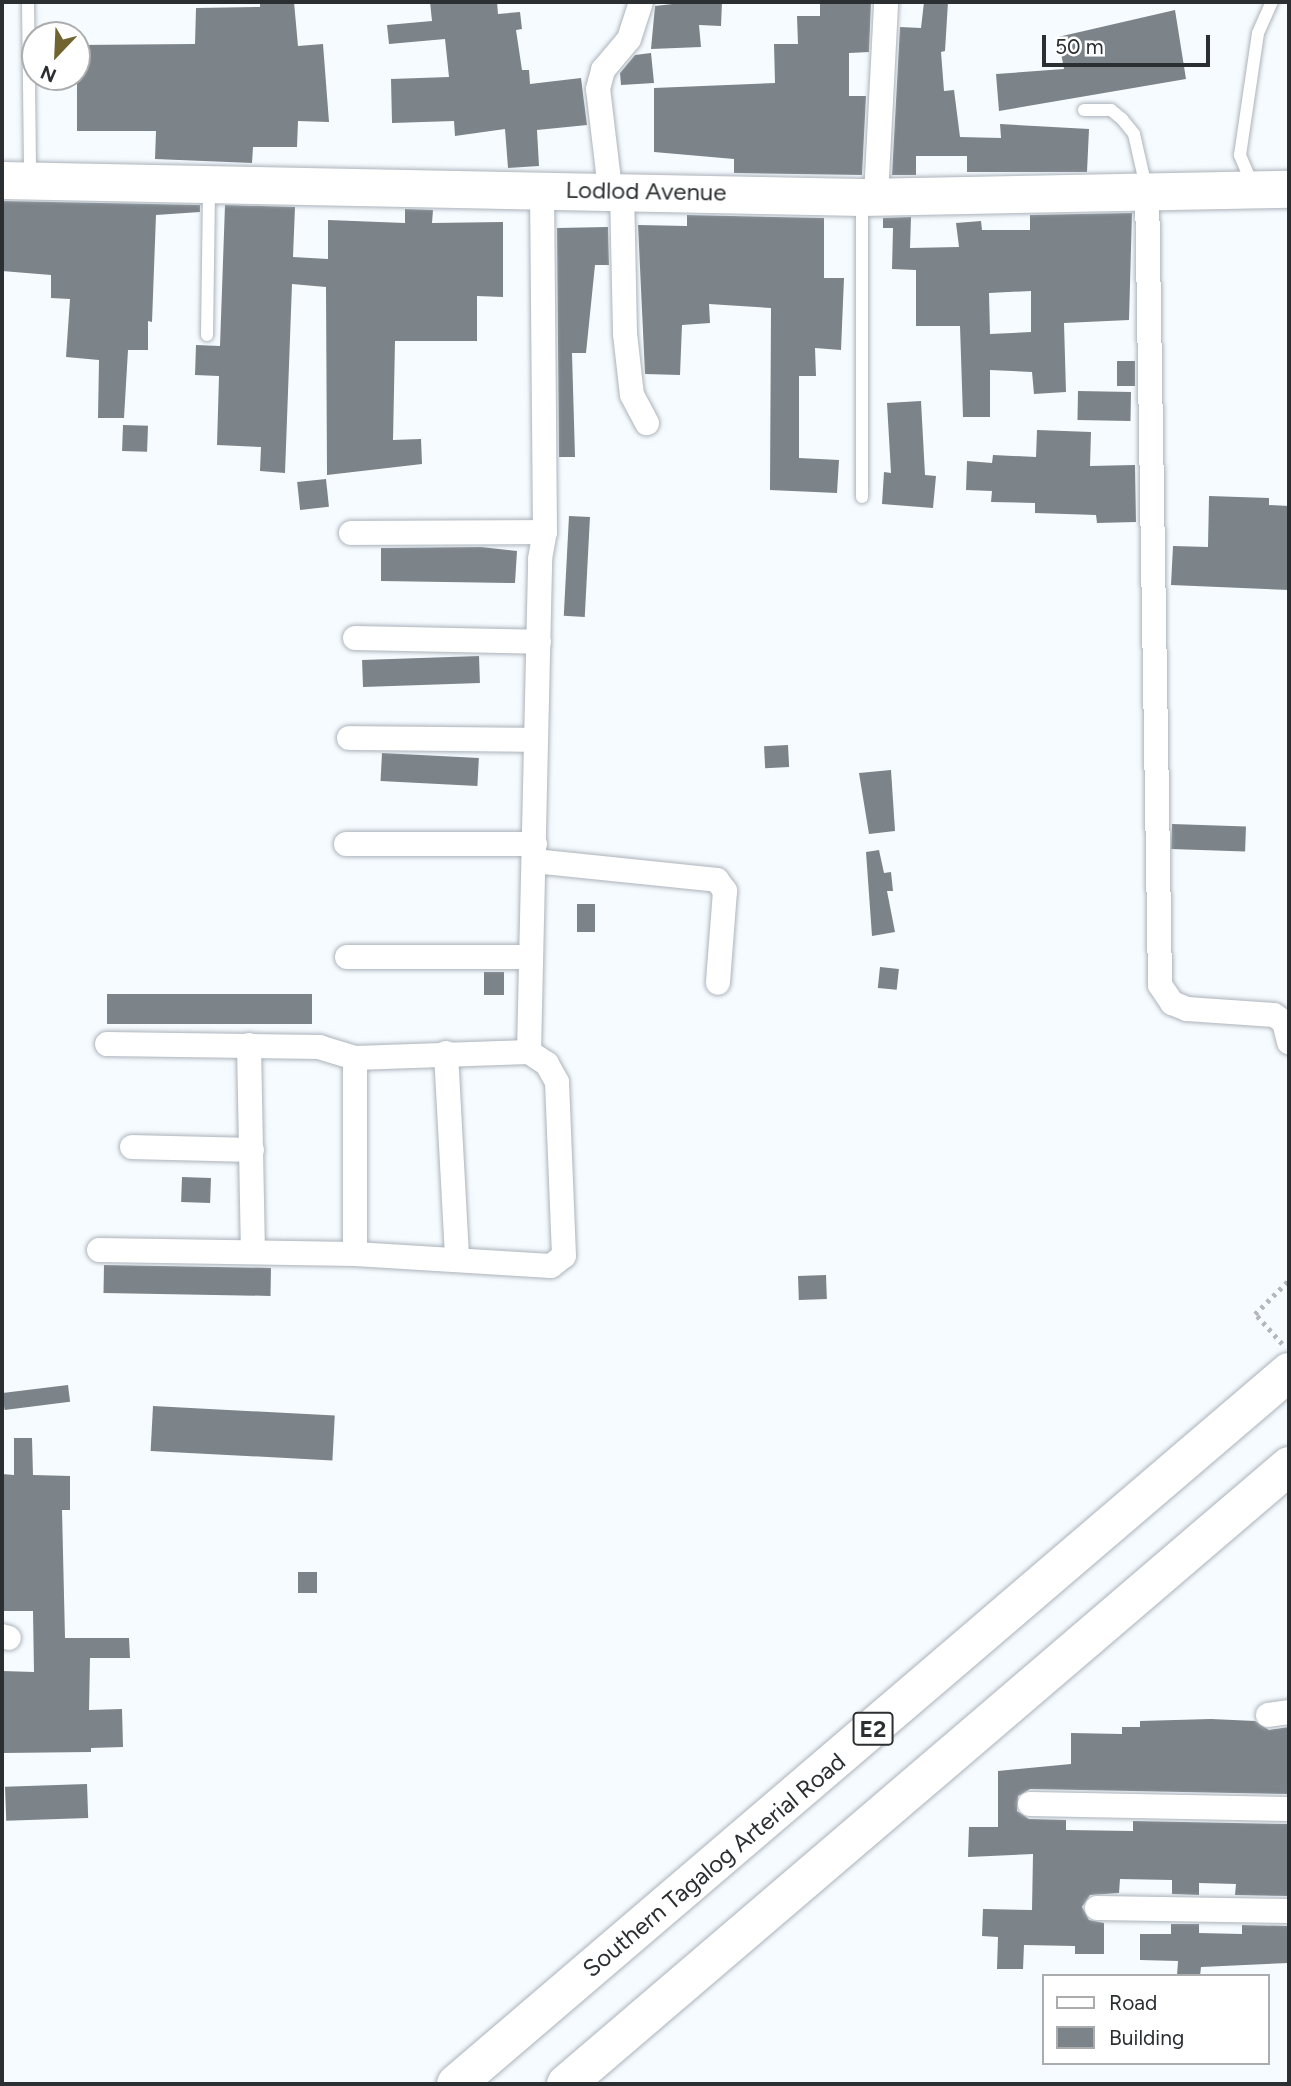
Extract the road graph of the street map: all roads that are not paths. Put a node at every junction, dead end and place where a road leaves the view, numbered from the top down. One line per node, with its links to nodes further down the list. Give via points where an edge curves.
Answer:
1 (28, 2): 6 (lane)
2 (641, 2): 9 (street, via 629,39 603,70 598,89)
3 (886, 2): 12 (street)
4 (1272, 2): 11 (lane, via 1258,33 1240,155)
5 (1084, 110): 10 (lane, via 1111,110 1122,118 1134,134)
6 (16, 180): 7 (main road, Lodlod Avenue)
7 (209, 184): 8 (main road, Lodlod Avenue); 13 (lane)
8 (535, 189): 9 (main road, Lodlod Avenue); 16 (street)
9 (616, 189): 12 (main road, Lodlod Avenue); 14 (street, via 632,395)
10 (1147, 190): 11 (main road, Lodlod Avenue); 12 (main road, Lodlod Avenue); 27 (street, via 1160,985 1172,1003 1187,1009 1251,1012)
11 (1272, 190)
12 (869, 197): 15 (lane)
13 (207, 335)
14 (647, 423)
15 (862, 497)
16 (537, 531): 17 (street); 19 (street)
17 (351, 533)
18 (355, 638): 19 (street)
19 (539, 642): 21 (street)
20 (349, 738): 21 (street)
21 (537, 740): 23 (street)
22 (346, 844): 23 (street)
23 (534, 853): 25 (street); 26 (street, via 718,880 724,891)
24 (347, 957): 25 (street)
25 (531, 957): 30 (street)
26 (718, 983)
27 (1287, 1028)
28 (107, 1044): 29 (street)
29 (248, 1045): 32 (street, via 320,1047); 34 (street)
30 (529, 1052): 31 (street); 38 (street, via 547,1064 556,1082 564,1256 551,1266)
31 (446, 1053): 32 (street); 38 (street)
32 (355, 1058): 37 (street)
33 (132, 1147): 34 (street)
34 (253, 1150): 36 (street)
35 (99, 1250): 36 (street)
36 (253, 1251): 37 (street)
37 (355, 1254): 38 (street)
38 (457, 1258)
39 (1289, 1372): 45 (highway, Southern Tagalog Arterial Road / E2)
40 (1289, 1466): 46 (highway)
41 (1030, 1804): 42 (street)
42 (1289, 1809)
43 (1097, 1908): 44 (street)
44 (1289, 1911)
45 (456, 2084)
46 (566, 2084)

